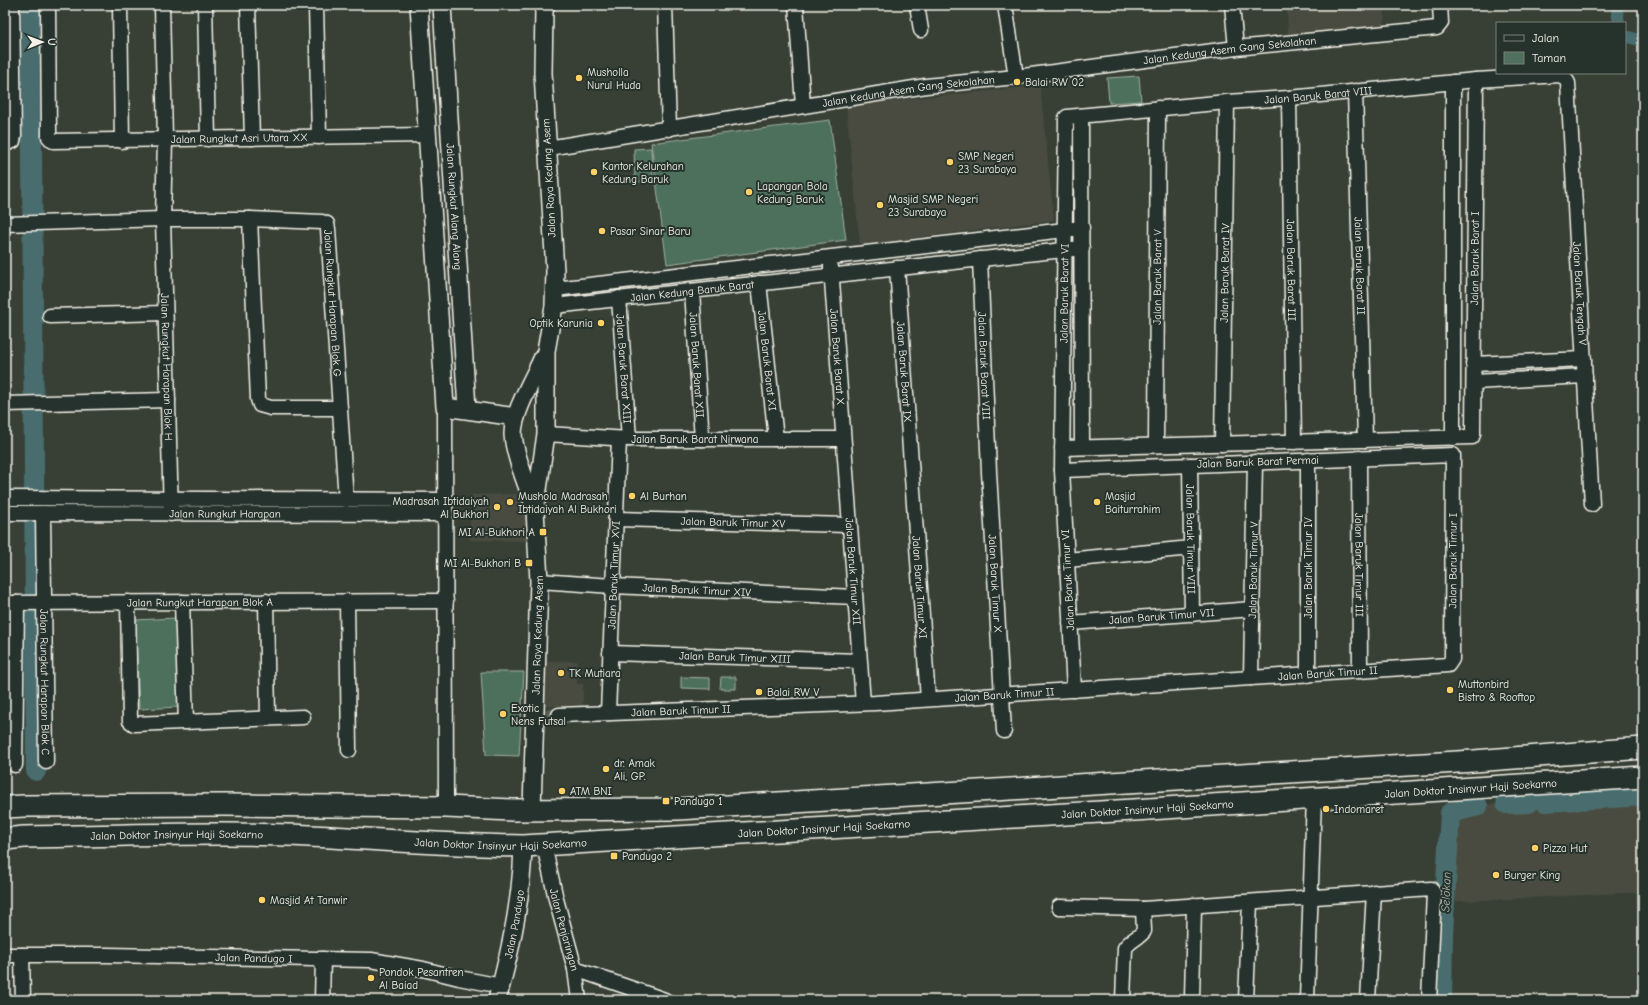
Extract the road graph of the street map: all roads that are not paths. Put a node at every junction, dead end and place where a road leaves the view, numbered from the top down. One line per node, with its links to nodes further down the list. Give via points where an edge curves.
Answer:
1 (12, 5): 19 (street)
2 (48, 5): 37 (street, Jalan Rungkut Asri Utara XX, via 50,137 53,141)
3 (120, 5): 37 (street)
4 (162, 5): 36 (street, Jalan Rungkut Harapan Blok H)
5 (205, 5): 35 (street)
6 (248, 5): 34 (street)
7 (316, 5): 33 (street)
8 (419, 5): 32 (street, Jalan Rungkut Alang Alang)
9 (442, 5): 66 (street, Jalan Rungkut Alang Alang)
10 (546, 5): 39 (street, Jalan Raya Kedung Asem, via 543,73)
11 (665, 5): 31 (street)
12 (796, 5): 27 (street)
13 (917, 5): 17 (street)
14 (1005, 5): 20 (street)
15 (1232, 5): 18 (street)
16 (1440, 5): 18 (street, Jalan Kedung Asem Gang Sekolahan, via 1441,23 1438,28)
17 (921, 30)
18 (1236, 48): 20 (street, Jalan Kedung Asem Gang Sekolahan)
19 (9, 65): 38 (street)
20 (1016, 77): 27 (street, Jalan Kedung Asem Gang Sekolahan, via 926,86)
21 (1476, 80): 22 (street, Jalan Baruk Barat VIII); 23 (street, Jalan Baruk Barat VIII, via 1560,75 1566,78); 59 (street, Jalan Baruk Barat I)
22 (1454, 82): 24 (street, Jalan Baruk Barat VIII); 70 (street, Jalan Baruk Barat I)
23 (1568, 84): 58 (street, Jalan Baruk Tengah V)
24 (1355, 91): 25 (street, Jalan Baruk Barat VIII); 75 (street, Jalan Baruk Barat II)
25 (1289, 98): 26 (street, Jalan Baruk Barat VIII); 76 (street, Jalan Baruk Barat III)
26 (1227, 102): 28 (street, Jalan Baruk Barat VIII); 77 (street, Jalan Baruk Barat IV)
27 (804, 106): 31 (street, Jalan Kedung Asem Gang Sekolahan)
28 (1158, 108): 29 (street, Jalan Baruk Barat VIII); 78 (street, Jalan Baruk Barat V)
29 (1081, 116): 30 (street, Jalan Baruk Barat VIII); 43 (street, Jalan Baruk Barat VI)
30 (1066, 118): 44 (street, Jalan Baruk Barat VI)
31 (669, 129): 39 (street, Jalan Kedung Asem Gang Sekolahan)
32 (426, 136): 33 (street, Jalan Rungkut Asri Utara XX); 64 (street, Jalan Rungkut Alang Alang)
33 (318, 137): 34 (street, Jalan Rungkut Asri Utara XX)
34 (252, 138): 35 (street, Jalan Rungkut Asri Utara XX)
35 (208, 139): 36 (street, Jalan Rungkut Asri Utara XX)
36 (165, 140): 37 (street, Jalan Rungkut Asri Utara XX); 40 (street, Jalan Rungkut Harapan Blok H)
37 (122, 141)
38 (9, 142)
39 (548, 148): 53 (street, Jalan Raya Kedung Asem)
40 (163, 219): 41 (street, Jalan Rungkut Harapan Blok G); 42 (street, Jalan Rungkut Harapan Blok G); 55 (street, Jalan Rungkut Harapan Blok H)
41 (250, 219): 65 (street, Jalan Rungkut Harapan Blok G, via 327,224); 65 (street, via 260,406)
42 (5, 224)
43 (1082, 228): 44 (street, Jalan Kedung Baruk Barat); 45 (street, Jalan Baruk Barat VI)
44 (1065, 230): 46 (street, Jalan Baruk Barat VI); 47 (street, Jalan Kedung Baruk Barat)
45 (1082, 248): 46 (street, Jalan Kedung Baruk Barat); 79 (street, Jalan Baruk Barat VI)
46 (1064, 250): 48 (street, Jalan Kedung Baruk Barat); 80 (street, Jalan Baruk Barat VI)
47 (830, 257): 50 (street); 53 (street, Jalan Kedung Baruk Barat)
48 (980, 259): 49 (street, Jalan Kedung Baruk Barat); 87 (street, Jalan Baruk Barat VIII)
49 (897, 268): 50 (street, Jalan Kedung Baruk Barat); 88 (street, Jalan Baruk Barat IX)
50 (831, 275): 51 (street, Jalan Kedung Baruk Barat); 74 (street, Jalan Baruk Barat X)
51 (759, 283): 52 (street, Jalan Kedung Baruk Barat); 73 (street, Jalan Baruk Barat XI)
52 (692, 290): 54 (street, Jalan Kedung Baruk Barat); 72 (street, Jalan Baruk Barat XII)
53 (554, 297): 54 (street, Jalan Kedung Baruk Barat); 57 (street, Jalan Raya Kedung Asem)
54 (619, 298): 71 (street, Jalan Baruk Barat XIII)
55 (165, 313): 56 (street); 62 (street, Jalan Rungkut Harapan Blok H)
56 (50, 316)
57 (546, 351): 67 (street, Jalan Raya Kedung Asem); 68 (street, Jalan Raya Kedung Asem)
58 (1584, 359): 59 (street); 60 (street, Jalan Baruk Tengah V)
59 (1473, 364): 61 (street, Jalan Baruk Barat I)
60 (1585, 376): 61 (street); 92 (street, Jalan Baruk Tengah V)
61 (1474, 382): 69 (street, Jalan Baruk Barat I)
62 (168, 400): 63 (street); 90 (street, Jalan Rungkut Harapan Blok H)
63 (5, 404)
64 (445, 407): 66 (street); 93 (street)
65 (340, 408): 91 (street, Jalan Rungkut Harapan Blok G)
66 (466, 409): 67 (street)
67 (516, 417): 94 (street, Jalan Raya Kedung Asem, via 513,433 515,447)
68 (546, 434): 71 (street, Jalan Baruk Barat Nirwana); 94 (street, Jalan Raya Kedung Asem)
69 (1472, 437): 70 (street, Jalan Baruk Barat Permai)
70 (1453, 438): 75 (street, Jalan Baruk Barat Permai)
71 (624, 439): 72 (street, Jalan Baruk Barat Nirwana); 98 (street, Jalan Baruk Timur XVI)
72 (702, 439): 73 (street, Jalan Baruk Barat Nirwana)
73 (776, 439): 74 (street, Jalan Baruk Barat Nirwana)
74 (843, 439): 99 (street, Jalan Baruk Timur XII)
75 (1366, 440): 76 (street, Jalan Baruk Barat Permai)
76 (1294, 442): 77 (street, Jalan Baruk Barat Permai)
77 (1222, 444): 78 (street, Jalan Baruk Barat Permai)
78 (1156, 445): 79 (street, Jalan Baruk Barat Permai)
79 (1082, 447): 80 (street, Jalan Baruk Barat Permai)
80 (1062, 448): 86 (street, Jalan Baruk Barat VI)
81 (1453, 455): 82 (street, Jalan Baruk Barat Permai); 116 (street, Jalan Baruk Timur I, via 1452,659)
82 (1359, 458): 83 (street, Jalan Baruk Barat Permai); 117 (street, Jalan Baruk Timur III)
83 (1308, 460): 84 (street, Jalan Baruk Barat Permai); 118 (street, Jalan Baruk Timur IV)
84 (1255, 462): 85 (street, Jalan Baruk Barat Permai); 111 (street, Jalan Baruk Timur V)
85 (1190, 465): 86 (street, Jalan Baruk Barat Permai); 100 (street, Jalan Baruk Timur VIII)
86 (1062, 470): 101 (street, Jalan Baruk Timur VI)
87 (989, 472): 121 (street, Jalan Baruk Timur X)
88 (912, 476): 122 (street, Jalan Baruk Timur XI)
89 (5, 498): 90 (street, Jalan Rungkut Harapan)
90 (170, 499): 91 (street, Jalan Rungkut Harapan); 97 (street, Jalan Rungkut Harapan Blok H)
91 (346, 500): 93 (street, Jalan Rungkut Harapan)
92 (1592, 504)
93 (446, 507): 97 (street, Jalan Rungkut Harapan); 106 (street)
94 (535, 510): 102 (street, Jalan Raya Kedung Asem)
95 (5, 513): 96 (street, Jalan Rungkut Harapan)
96 (36, 513): 97 (street, Jalan Rungkut Harapan); 110 (street)
97 (171, 514)
98 (616, 519): 99 (street, Jalan Baruk Timur XV); 103 (street, Jalan Baruk Timur XVI)
99 (849, 526): 104 (street, Jalan Baruk Timur XII)
100 (1191, 548): 101 (street); 112 (street, Jalan Baruk Timur VIII)
101 (1067, 560): 113 (street, Jalan Baruk Timur VI)
102 (539, 581): 103 (street, Jalan Baruk Timur XIV); 125 (street, Jalan Raya Kedung Asem)
103 (613, 586): 104 (street, Jalan Baruk Timur XIV); 114 (street, Jalan Baruk Timur XVI)
104 (855, 597): 115 (street, Jalan Baruk Timur XII)
105 (346, 601): 106 (street, Jalan Rungkut Harapan Blok A); 109 (street, Jalan Rungkut Harapan Blok A); 131 (street)
106 (446, 601): 145 (street)
107 (128, 602): 108 (street, Jalan Rungkut Harapan Blok A); 110 (street, Jalan Rungkut Harapan Blok A); 128 (street, via 130,721 134,724)
108 (182, 602): 109 (street, Jalan Rungkut Harapan Blok A); 128 (street)
109 (266, 602): 127 (street)
110 (26, 603): 133 (street, Jalan Rungkut Harapan Blok C); 135 (street)
111 (1253, 609): 112 (street, Jalan Baruk Timur VII); 119 (street, Jalan Baruk Timur V)
112 (1192, 614): 113 (street, Jalan Baruk Timur VII)
113 (1070, 623): 120 (street, Jalan Baruk Timur VI)
114 (610, 653): 115 (street, Jalan Baruk Timur XIII); 124 (street, Jalan Baruk Timur XVI)
115 (859, 661): 123 (street, Jalan Baruk Timur XII)
116 (1448, 665): 117 (street, Jalan Baruk Timur II)
117 (1360, 671): 118 (street, Jalan Baruk Timur II)
118 (1308, 675): 119 (street, Jalan Baruk Timur II)
119 (1251, 678): 120 (street, Jalan Baruk Timur II)
120 (1074, 690): 121 (street, Jalan Baruk Timur II)
121 (1002, 695): 122 (street, Jalan Baruk Timur II); 129 (street)
122 (928, 699): 123 (street, Jalan Baruk Timur II)
123 (862, 703): 124 (street, Jalan Baruk Timur II)
124 (608, 713): 125 (street, Jalan Baruk Timur II)
125 (547, 716): 146 (street, Jalan Raya Kedung Asem)
126 (304, 717): 127 (street)
127 (268, 718): 128 (street)
128 (186, 722)
129 (1004, 731)
130 (1643, 748): 132 (main road)
131 (349, 750)
132 (1474, 761): 134 (main road); 137 (main road, via 1465,768 1464,774 1468,784)
133 (46, 762)
134 (1433, 764): 138 (main road, via 1440,779); 140 (main road)
135 (15, 765)
136 (1643, 777): 137 (main road, Jalan Doktor Insinyur Haji Soekarno)
137 (1473, 787): 138 (main road, Jalan Doktor Insinyur Haji Soekarno)
138 (1435, 790): 139 (main road, Jalan Doktor Insinyur Haji Soekarno)
139 (1314, 797): 147 (main road, Jalan Doktor Insinyur Haji Soekarno); 155 (street)
140 (861, 798): 141 (main road); 147 (main road, via 854,813)
141 (819, 801): 146 (main road, via 678,809); 148 (main road, via 829,810 829,817)
142 (175, 805): 143 (main road); 144 (main road); 149 (main road, via 184,811 186,817 184,829)
143 (221, 805): 145 (main road); 150 (main road, via 215,813 214,826)
144 (5, 807)
145 (446, 807): 146 (main road)
146 (532, 809)
147 (863, 825): 148 (main road, Jalan Doktor Insinyur Haji Soekarno)
148 (821, 827): 152 (main road, Jalan Doktor Insinyur Haji Soekarno)
149 (178, 834): 150 (main road, Jalan Doktor Insinyur Haji Soekarno); 151 (main road, Jalan Doktor Insinyur Haji Soekarno)
150 (224, 834): 153 (main road, Jalan Doktor Insinyur Haji Soekarno)
151 (5, 839)
152 (544, 845): 153 (main road, Jalan Doktor Insinyur Haji Soekarno); 163 (street, Jalan Penjaringan)
153 (523, 846): 164 (street, Jalan Pandugo, via 522,879 510,954)
154 (1374, 892): 155 (street); 173 (street); 174 (street, via 1432,889 1434,894)
155 (1311, 897): 156 (street); 172 (street)
156 (1250, 902): 157 (street); 171 (street)
157 (1194, 905): 159 (street); 170 (street)
158 (1059, 907): 159 (street)
159 (1143, 909): 169 (street, via 1144,931 1125,948)
160 (5, 955): 161 (street, Jalan Pandugo I)
161 (22, 955): 162 (street, Jalan Pandugo I); 165 (street)
162 (323, 959): 164 (street, Jalan Pandugo I, via 371,960 423,969 459,978); 166 (street)
163 (575, 969): 167 (street); 168 (street, Jalan Penjaringan)
164 (499, 993)
165 (23, 1000)
166 (322, 1000)
167 (579, 1000)
168 (665, 1000)
169 (1123, 1000)
170 (1192, 1000)
171 (1246, 1000)
172 (1306, 1000)
173 (1368, 1000)
174 (1429, 1000)

